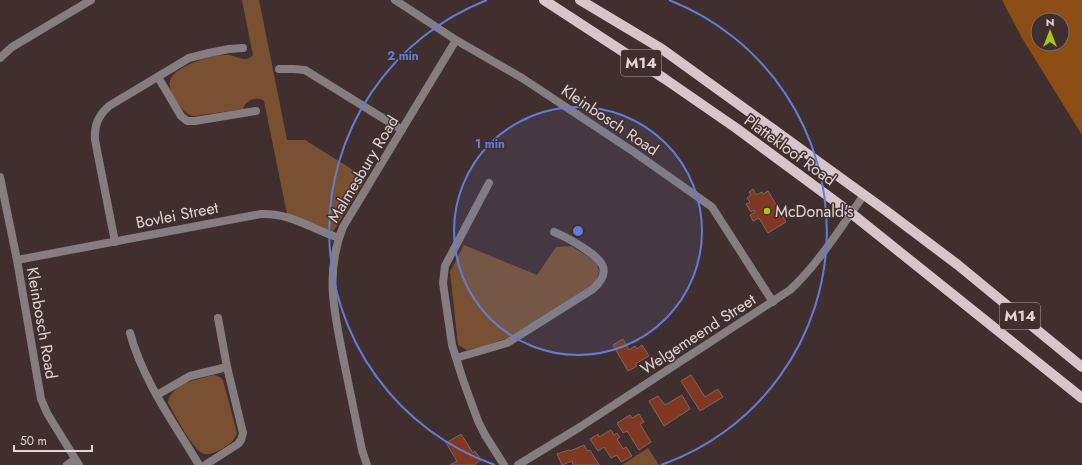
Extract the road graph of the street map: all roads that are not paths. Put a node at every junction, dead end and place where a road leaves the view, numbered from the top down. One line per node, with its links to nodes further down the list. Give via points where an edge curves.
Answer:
1 (90, 0): 7 (street, via 12,47)
2 (395, 0): 5 (street, Kleinbosch Road)
3 (544, 0): 15 (main road, Plattekloof Road / M14, via 665,79)
4 (580, 0): 14 (main road, Plattekloof Road / M14, via 662,49)
5 (456, 40): 11 (street, Malmesbury Road); 20 (street, Kleinbosch Road, via 522,78 712,207)
6 (243, 48): 9 (street, via 193,57)
7 (0, 58)
8 (279, 69): 11 (street, via 305,70)
9 (158, 77): 10 (street, via 181,116 187,121); 18 (street, via 109,106 97,121 95,140)
10 (256, 111)
11 (402, 130): 17 (street, Malmesbury Road, via 343,227)
12 (0, 177): 19 (street, Kleinbosch Road)
13 (488, 183): 23 (street, via 445,266 443,275)
14 (864, 195): 15 (street, Welgemeend Street); 25 (main road, Plattekloof Road / M14, via 958,265)
15 (851, 213): 20 (street, Welgemeend Street, via 805,277); 27 (main road, Plattekloof Road / M14)
16 (554, 232): 23 (street, via 565,236 601,261 604,270 600,283 507,342)
17 (339, 238): 18 (street, Bovlei Street, via 290,217 270,214); 32 (street, Malmesbury Road, via 333,266 332,296 360,442)
18 (115, 242): 19 (street, Bovlei Street)
19 (17, 260): 28 (street, Kleinbosch Road, via 41,399)
20 (773, 302): 34 (street, Welgemeend Street)
21 (218, 318): 24 (street)
22 (130, 333): 26 (street, via 135,352)
23 (456, 358): 33 (street, via 478,421)
24 (227, 367): 26 (street, via 190,376); 31 (street, via 243,433 238,444)
25 (1082, 367)
26 (157, 395): 30 (street)
27 (1082, 398)
28 (77, 462): 29 (street)
29 (67, 465)
30 (199, 465)
31 (205, 465)
32 (367, 465)
33 (504, 465)
34 (518, 465)

